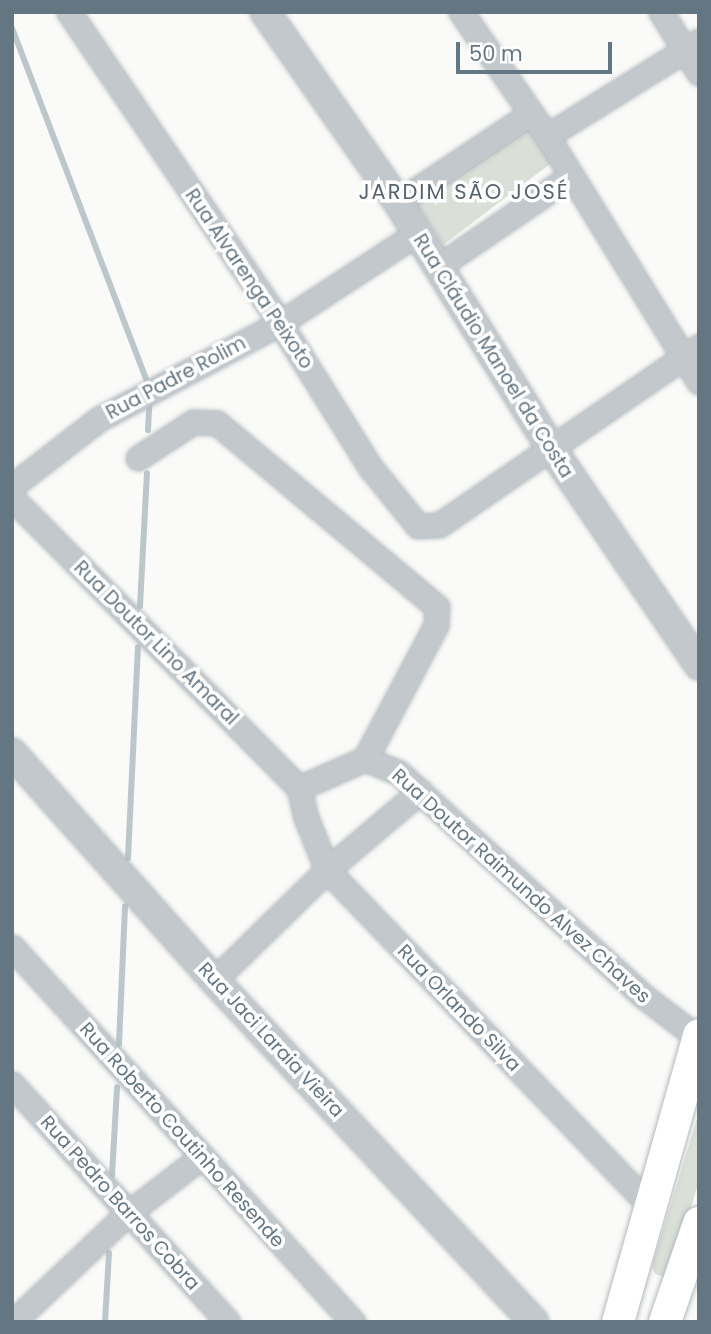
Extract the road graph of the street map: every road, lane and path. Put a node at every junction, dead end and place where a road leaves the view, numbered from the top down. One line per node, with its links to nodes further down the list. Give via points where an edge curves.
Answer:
1 (69, 12): 13 (street, Rua Alvarenga Peixoto)
2 (265, 12): 10 (street, Rua Cláudio Manoel da Costa)
3 (461, 12): 7 (street)
4 (662, 12): 5 (street)
5 (691, 44): 6 (street); 8 (street)
6 (699, 73)
7 (530, 114): 8 (street); 10 (street)
8 (547, 135): 9 (street)
9 (571, 176): 12 (street); 14 (street)
10 (398, 202): 11 (street, Rua Cláudio Manoel da Costa)
11 (416, 234): 12 (street, Rua Cláudio Manoel da Costa); 13 (street, Rua Padre Rolim)
12 (439, 266): 16 (street, Rua Cláudio Manoel da Costa)
13 (280, 323): 16 (street, Rua Alvarenga Peixoto, via 369,467 418,526 439,525); 18 (street, Rua Padre Rolim, via 99,419)
14 (690, 351): 15 (street); 16 (street)
15 (699, 382)
16 (551, 448): 20 (street, Rua Cláudio Manoel da Costa)
17 (138, 458): 22 (street, via 193,422 217,423 437,607 436,625)
18 (12, 486)
19 (12, 498): 23 (street, Rua Doutor Lino Amaral)
20 (699, 665)
21 (12, 753): 27 (street, Rua Jaci Laraia Vieira)
22 (365, 759): 23 (street); 24 (street, Rua Doutor Raimundo Alvez Chaves, via 398,772)
23 (299, 788): 25 (street, Rua Orlando Silva, via 304,815)
24 (420, 791): 25 (street); 28 (street, Rua Doutor Raimundo Alvez Chaves, via 642,995)
25 (327, 870): 27 (street); 31 (street, Rua Orlando Silva)
26 (17, 963): 30 (street, Rua Roberto Coutinho Resende)
27 (214, 980): 38 (street, Rua Jaci Laraia Vieira)
28 (698, 1037): 31 (main road)
29 (12, 1084): 32 (street, Rua Pedro Barros Cobra)
30 (200, 1158): 32 (street); 34 (street, Rua Roberto Coutinho Resende)
31 (652, 1208): 35 (main road)
32 (127, 1214): 36 (street); 37 (street, Rua Pedro Barros Cobra)
33 (699, 1223): 39 (main road)
34 (345, 1319)
35 (623, 1320)
36 (13, 1322)
37 (228, 1322)
38 (534, 1322)
39 (665, 1322)

